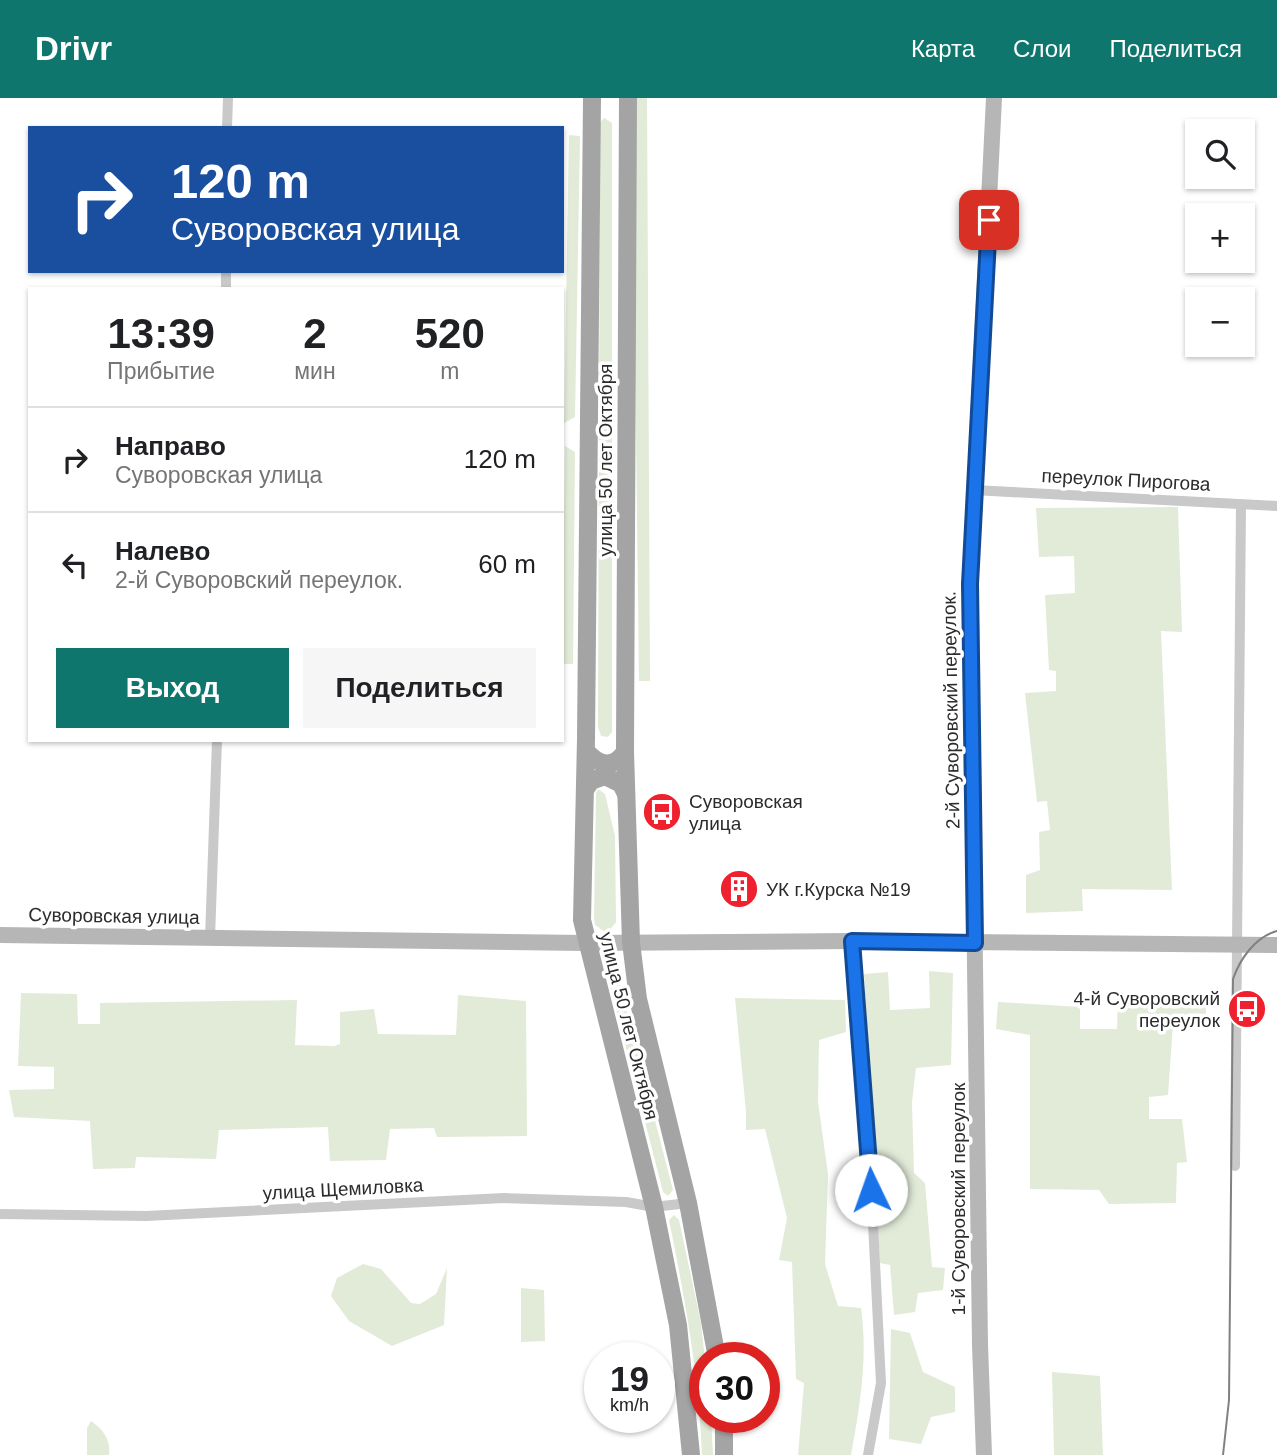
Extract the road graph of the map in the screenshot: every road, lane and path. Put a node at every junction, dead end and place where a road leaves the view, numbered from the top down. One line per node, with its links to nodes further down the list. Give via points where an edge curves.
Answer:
1 (228, 98): 5 (street)
2 (592, 98): 10 (main road, улица 50 лет Октября)
3 (628, 98): 11 (main road, улица 50 лет Октября)
4 (994, 98): 6 (street, 2-й Суворовский переулок.)
5 (228, 126)
6 (973, 490): 7 (street, переулок Пирогова); 19 (street, 2-й Суворовский переулок.)
7 (1241, 505): 8 (street, переулок Пирогова); 20 (street)
8 (1277, 506)
9 (216, 742): 15 (street)
10 (586, 751): 11 (main road, via 597,763 606,765); 12 (main road, улица 50 лет Октября)
11 (625, 752): 13 (main road, улица 50 лет Октября)
12 (585, 790): 13 (main road, via 591,781 605,776 621,784); 18 (main road, улица 50 лет Октября)
13 (626, 794): 17 (main road, улица 50 лет Октября)
14 (0, 935): 15 (street, Суворовская улица)
15 (210, 938): 18 (street, Суворовская улица)
16 (852, 941): 17 (street, Суворовская улица); 19 (street, Суворовская улица); 30 (street, via 881,1383)
17 (631, 942): 18 (street, Суворовская улица); 23 (main road, улица 50 лет Октября, via 651,1061)
18 (585, 943): 24 (main road, улица 50 лет Октября)
19 (975, 943): 20 (street, Суворовская улица); 31 (street, 1-й Суворовский переулок)
20 (1236, 944): 21 (street, Суворовская улица); 22 (street)
21 (1277, 945)
22 (1235, 1166)
23 (688, 1203): 24 (street, улица Щемиловка); 26 (main road, улица 50 лет Октября)
24 (654, 1207): 25 (street, улица Щемиловка, via 504,1198 146,1216); 28 (main road, улица 50 лет Октября, via 678,1325)
25 (0, 1214)
26 (714, 1342)
27 (723, 1433): 29 (main road)
28 (691, 1455)
29 (724, 1455)
30 (868, 1455)
31 (984, 1455)

